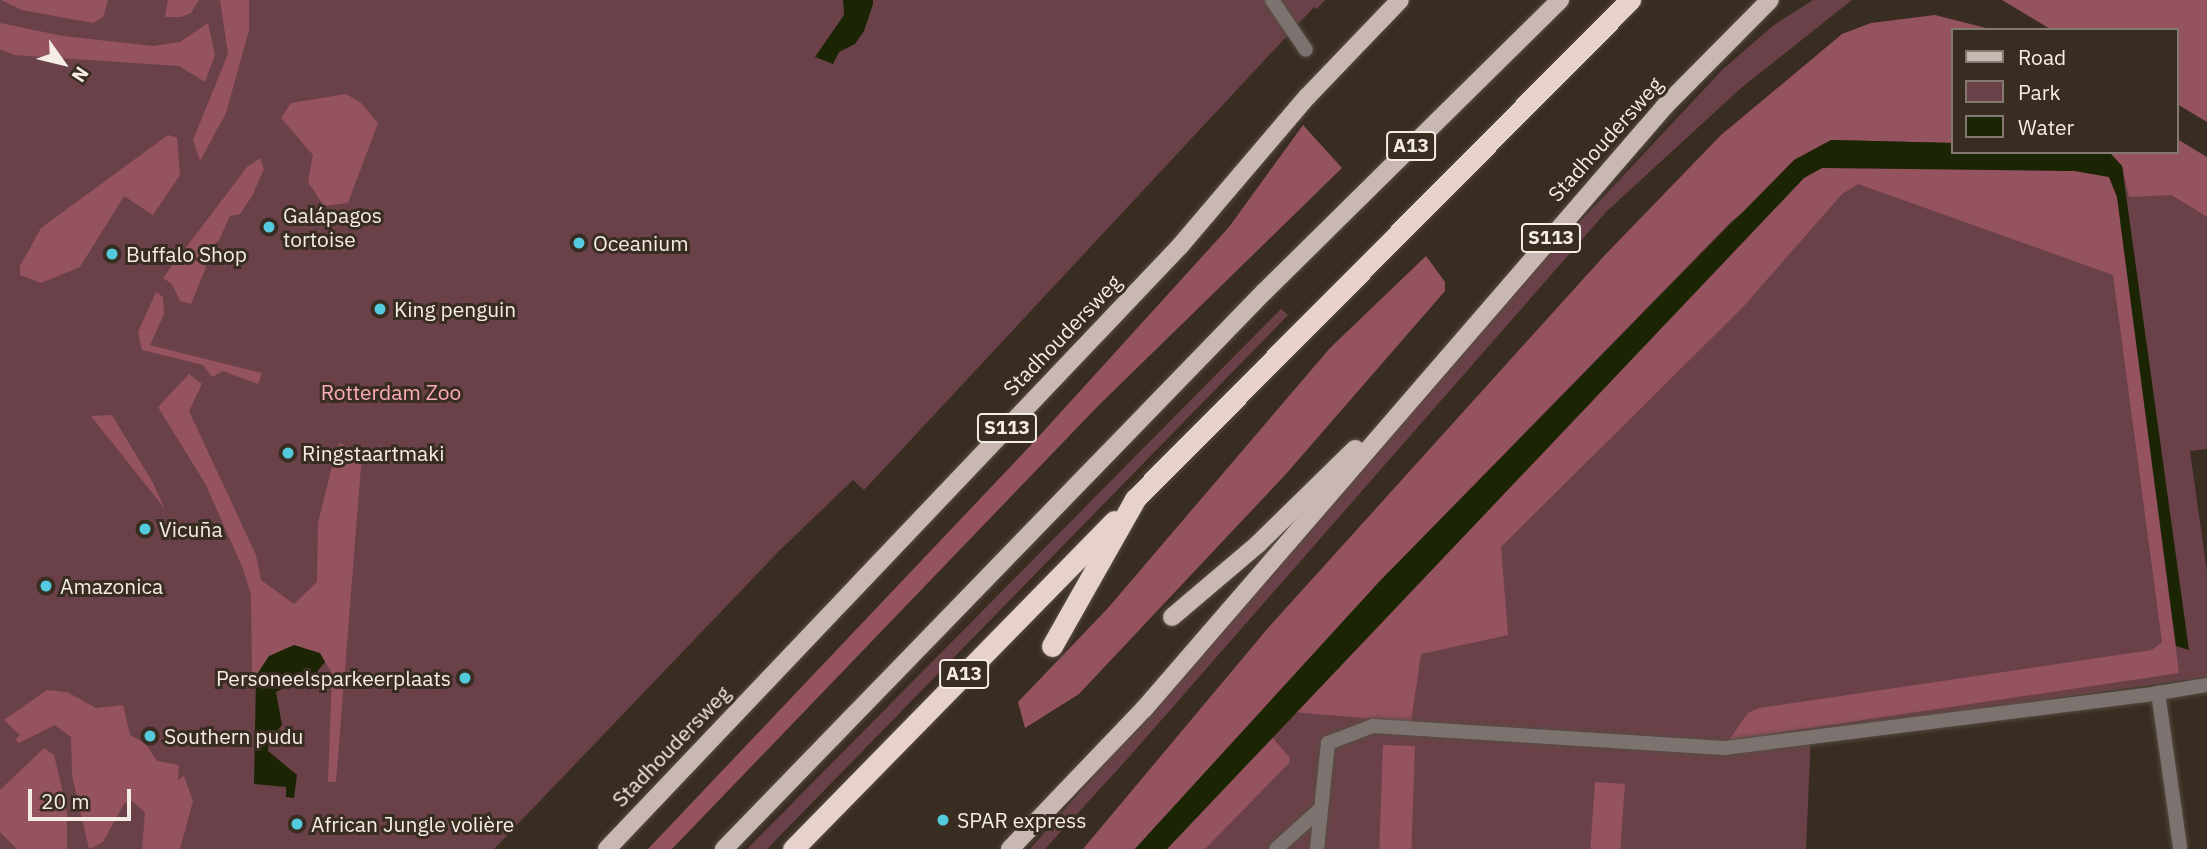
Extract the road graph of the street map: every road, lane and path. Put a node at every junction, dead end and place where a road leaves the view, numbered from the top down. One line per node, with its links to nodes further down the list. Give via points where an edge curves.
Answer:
1 (1272, 0): 6 (street)
2 (1400, 0): 15 (main road, Stadhoudersweg / S113, via 1307,97 1171,256)
3 (1560, 0): 16 (main road, A13, via 1264,292)
4 (1630, 0): 8 (highway, A13)
5 (1770, 0): 7 (main road, Stadhoudersweg / S113, via 1665,106)
6 (1306, 50)
7 (1385, 425): 9 (main road, via 1332,467 1258,544); 18 (main road, Stadhoudersweg / S113, via 1144,709)
8 (1135, 499): 10 (highway, A13); 17 (highway, A13)
9 (1172, 617)
10 (1052, 646)
11 (2207, 685): 12 (street)
12 (2158, 693): 13 (street, via 1725,748 1373,726 1328,743); 14 (street)
13 (1318, 811): 19 (street); 20 (street)
14 (2180, 847)
15 (607, 849)
16 (724, 849)
17 (793, 849)
18 (1010, 849)
19 (1276, 849)
20 (1317, 849)

